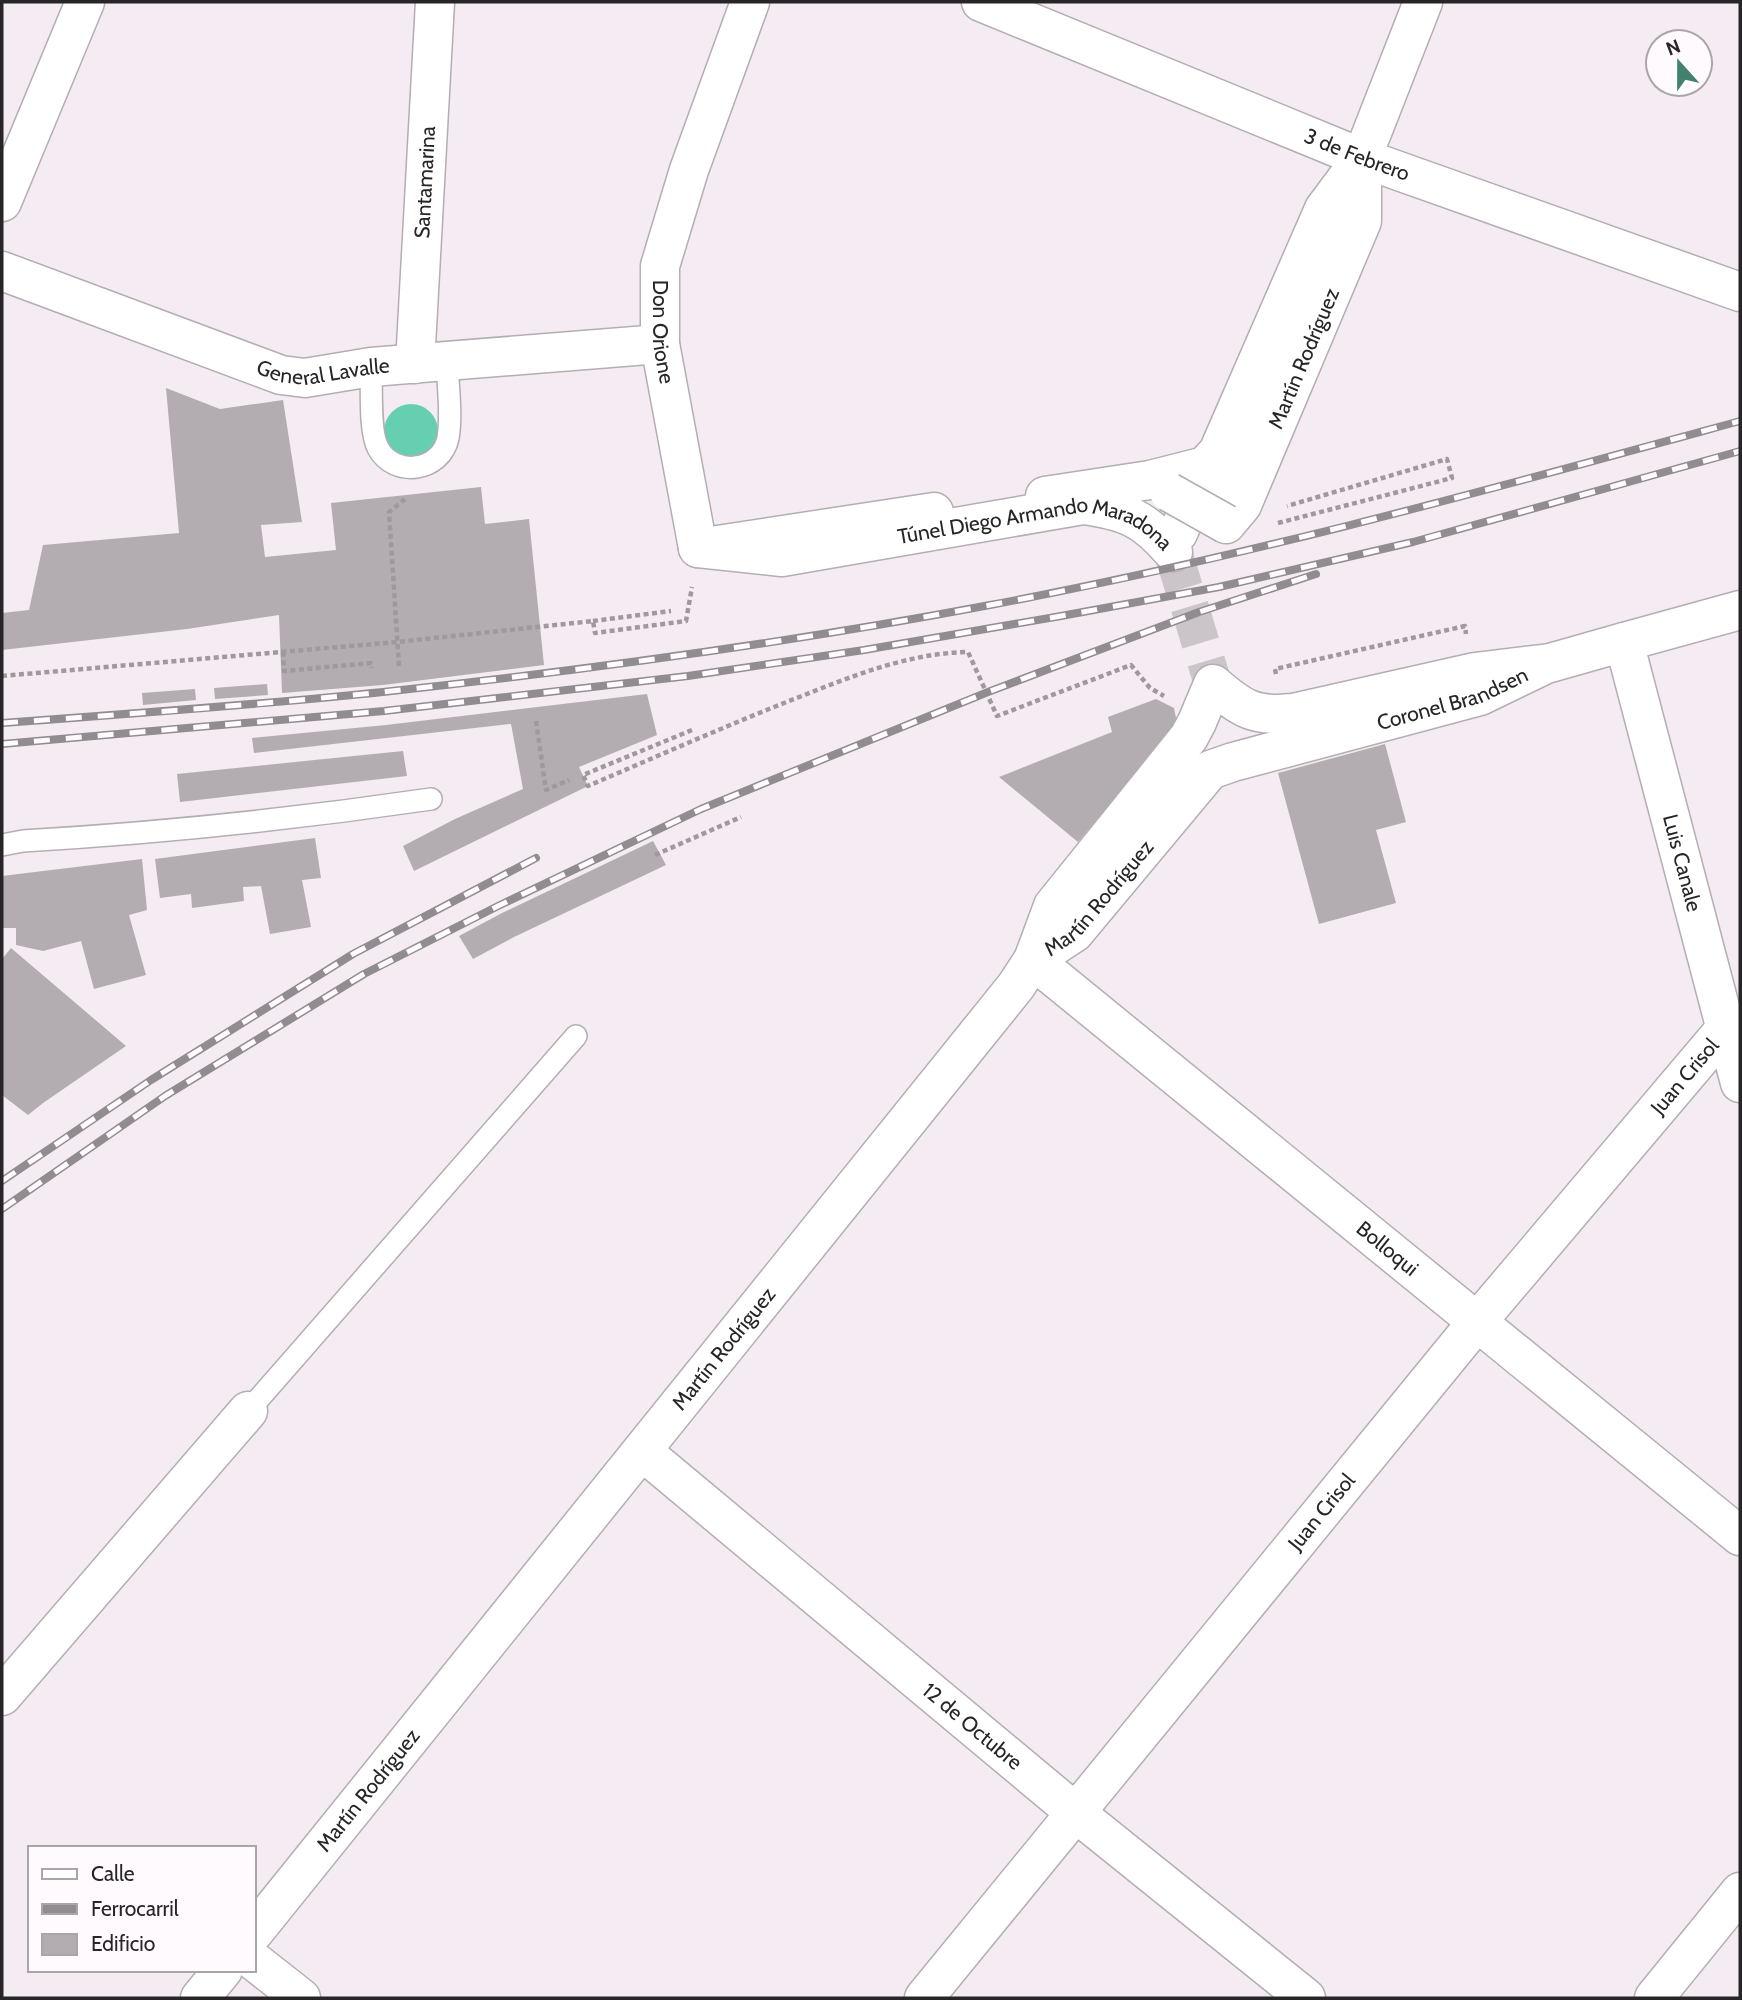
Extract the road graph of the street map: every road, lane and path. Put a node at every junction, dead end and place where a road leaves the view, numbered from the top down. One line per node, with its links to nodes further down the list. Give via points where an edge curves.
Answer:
1 (85, 2): 7 (street)
2 (435, 2): 11 (street, Santamarina)
3 (750, 2): 10 (street, Don Orione, via 689,170 660,266)
4 (981, 2): 6 (street, 3 de Febrero)
5 (1423, 2): 6 (street, Martín Rodríguez)
6 (1363, 158): 9 (street, 3 de Febrero); 14 (street, Martín Rodríguez, via 1324,209 1218,452 1205,466); 15 (street, Martín Rodríguez, via 1362,221 1242,505); 17 (street, Túnel Diego Armando Maradona, via 1247,451 1238,468 1189,508 1172,552 1140,521 1115,510 1083,505 782,557)
7 (2, 202)
8 (2, 271): 12 (street, General Lavalle, via 281,375 305,378)
9 (1740, 292)
10 (660, 344): 11 (street, General Lavalle); 17 (street, Don Orione)
11 (431, 363): 12 (street, General Lavalle); 13 (lane, via 449,428 448,440 433,461)
12 (371, 368): 13 (lane, via 378,448 396,465)
13 (409, 468): 21 (path, via 411,494 389,512)
14 (1160, 486): 15 (street, bridge); 17 (street, Martín Rodríguez)
15 (1226, 524): 16 (path, via 1447,459 1452,478)
16 (1270, 526)
17 (698, 548): 20 (path, via 686,621 595,634)
18 (1740, 610): 22 (street, Coronel Brandsen)
19 (671, 611): 20 (path)
20 (593, 621): 21 (path)
21 (397, 642): 23 (path); 25 (path)
22 (1624, 642): 24 (street, Coronel Brandsen); 38 (street, Luis Canale)
23 (283, 652): 26 (path, via 284,670 371,663); 27 (path)
24 (1550, 663): 31 (street, Coronel Brandsen, via 1480,695 1233,762); 37 (street, via 1475,672 1272,715 1233,702 1213,684 1189,737 1053,906)
25 (399, 666)
26 (372, 668)
27 (2, 676)
28 (1169, 699): 30 (path, via 1150,688 1130,666 997,716 968,652 942,652 812,692 588,786 583,775)
29 (536, 721): 32 (path, via 546,790)
30 (692, 730)
31 (1205, 775): 37 (street, Martín Rodríguez, via 1074,933)
32 (569, 780)
33 (431, 799): 35 (lane, via 202,828)
34 (741, 817): 36 (path)
35 (2, 845)
36 (655, 855)
37 (1033, 960): 41 (street, Bolloqui); 43 (street, Martín Rodríguez)
38 (1726, 1028): 40 (street, Luis Canale); 41 (street, Juan Crisol)
39 (576, 1036): 42 (lane)
40 (1740, 1083)
41 (1477, 1322): 44 (street, Bolloqui); 46 (street, Juan Crisol)
42 (248, 1411): 45 (street)
43 (642, 1451): 46 (street, 12 de Octubre); 48 (street, Martín Rodríguez)
44 (1740, 1536)
45 (2, 1696)
46 (1076, 1813): 53 (street, Juan Crisol); 54 (street, 12 de Octubre)
47 (1740, 1892): 55 (street)
48 (256, 1930)
49 (256, 1963): 52 (street)
50 (221, 1972): 51 (street)
51 (200, 1998)
52 (301, 1998)
53 (924, 1998)
54 (1306, 1998)
55 (1654, 1998)

